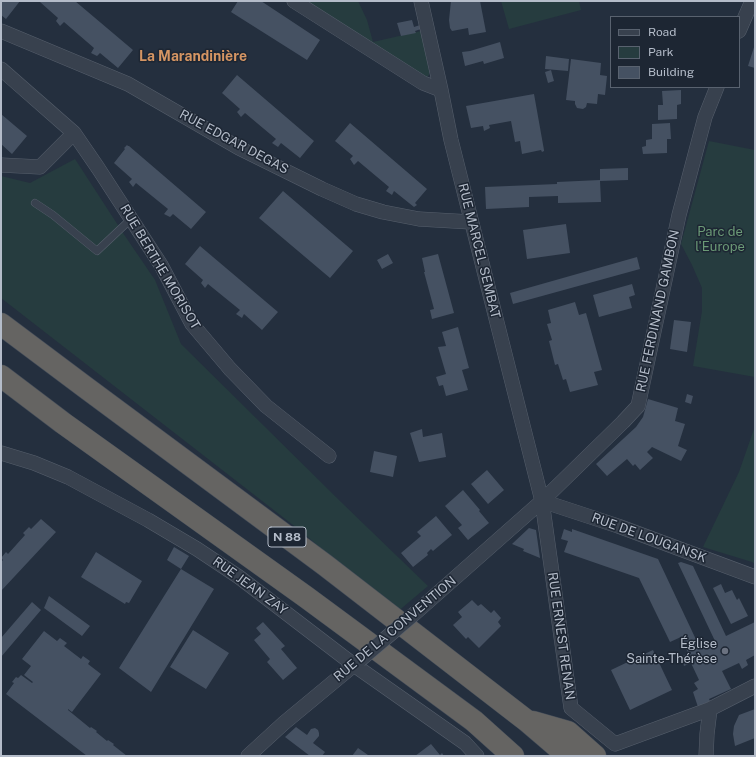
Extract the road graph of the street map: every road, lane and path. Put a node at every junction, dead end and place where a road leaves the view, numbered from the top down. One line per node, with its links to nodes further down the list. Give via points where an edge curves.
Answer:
1 (294, 1): 8 (street, via 423,83)
2 (421, 1): 8 (street, RUE MARCEL SEMBAT)
3 (752, 1): 4 (street)
4 (740, 29)
5 (2, 34): 13 (street, RUE EDGAR DEGAS, via 128,84 239,148 356,204 419,218)
6 (1, 69): 9 (street, RUE BERTHE MORISOT)
7 (717, 88): 18 (street, RUE FERDINAND GAMBON, via 705,117 679,215 638,406)
8 (441, 90): 13 (street, RUE MARCEL SEMBAT)
9 (74, 133): 10 (street, via 40,167); 12 (street, RUE BERTHE MORISOT)
10 (1, 165)
11 (35, 203): 12 (lane, via 97,252)
12 (131, 219): 17 (street, RUE BERTHE MORISOT, via 161,265 192,324 266,406)
13 (471, 222): 18 (street, RUE MARCEL SEMBAT)
14 (1, 324): 24 (highway, N 88, via 325,565)
15 (1, 376): 23 (highway, N 88)
16 (1, 453): 20 (street, RUE JEAN ZAY, via 68,477 198,549)
17 (329, 456)
18 (542, 501): 19 (street, RUE DE LOUGANSK); 20 (street, RUE DE LA CONVENTION, bridge); 22 (street, RUE ERNEST RENAN, via 571,708 615,744)
19 (755, 577)
20 (357, 662): 25 (street, RUE DE LA CONVENTION); 26 (street, RUE JEAN ZAY, via 465,743)
21 (755, 686): 22 (street, RUE ERNEST RENAN)
22 (710, 709): 31 (street)
23 (474, 721): 27 (highway); 28 (highway, N 88)
24 (527, 721): 29 (highway, N 88); 30 (highway, via 568,732)
25 (248, 756)
26 (477, 756)
27 (502, 756)
28 (513, 756)
29 (568, 756)
30 (596, 756)
31 (706, 756)

